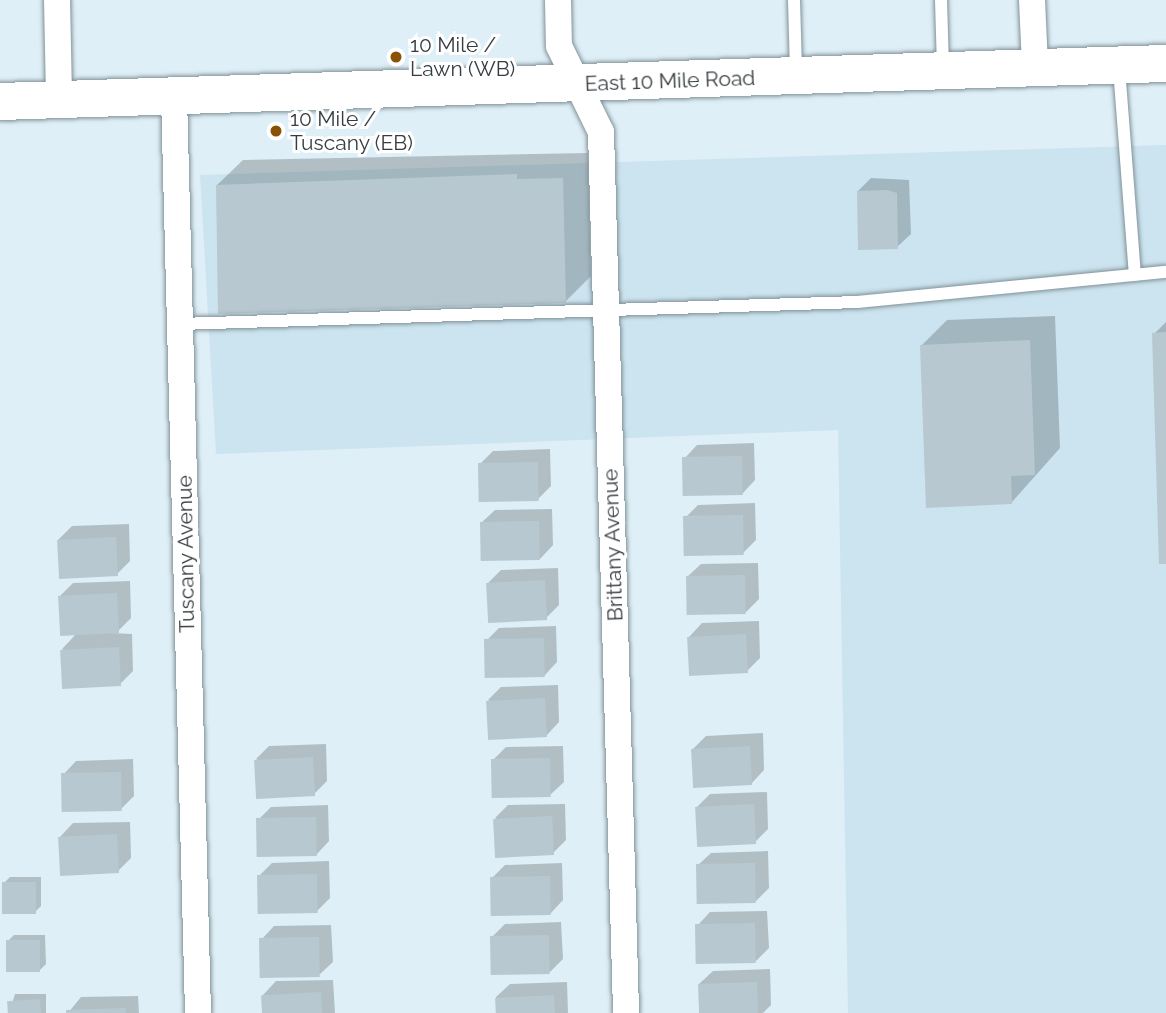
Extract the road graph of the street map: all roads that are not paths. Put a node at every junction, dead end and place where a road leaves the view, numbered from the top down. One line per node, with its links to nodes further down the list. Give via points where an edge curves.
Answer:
1 (57, 0): 13 (street)
2 (558, 0): 11 (street, Brittany Avenue, via 559,46)
3 (794, 0): 10 (lane)
4 (941, 0): 9 (lane)
5 (1032, 0): 8 (street)
6 (1166, 63): 7 (main road, East 10 Mile Road)
7 (1119, 64): 8 (main road, East 10 Mile Road); 16 (lane)
8 (1034, 67): 9 (main road, East 10 Mile Road)
9 (943, 70): 10 (main road, East 10 Mile Road)
10 (796, 76): 11 (main road, East 10 Mile Road)
11 (573, 84): 12 (main road, East 10 Mile Road); 17 (street, Brittany Avenue, via 601,132)
12 (174, 96): 13 (main road, East 10 Mile Road); 18 (street, Tuscany Avenue)
13 (59, 99): 14 (main road)
14 (0, 101)
15 (1166, 272): 16 (lane)
16 (1135, 274): 17 (lane, via 858,302)
17 (606, 310): 18 (lane); 20 (street, Brittany Avenue)
18 (180, 324): 19 (street, Tuscany Avenue)
19 (198, 1013)
20 (626, 1013)

